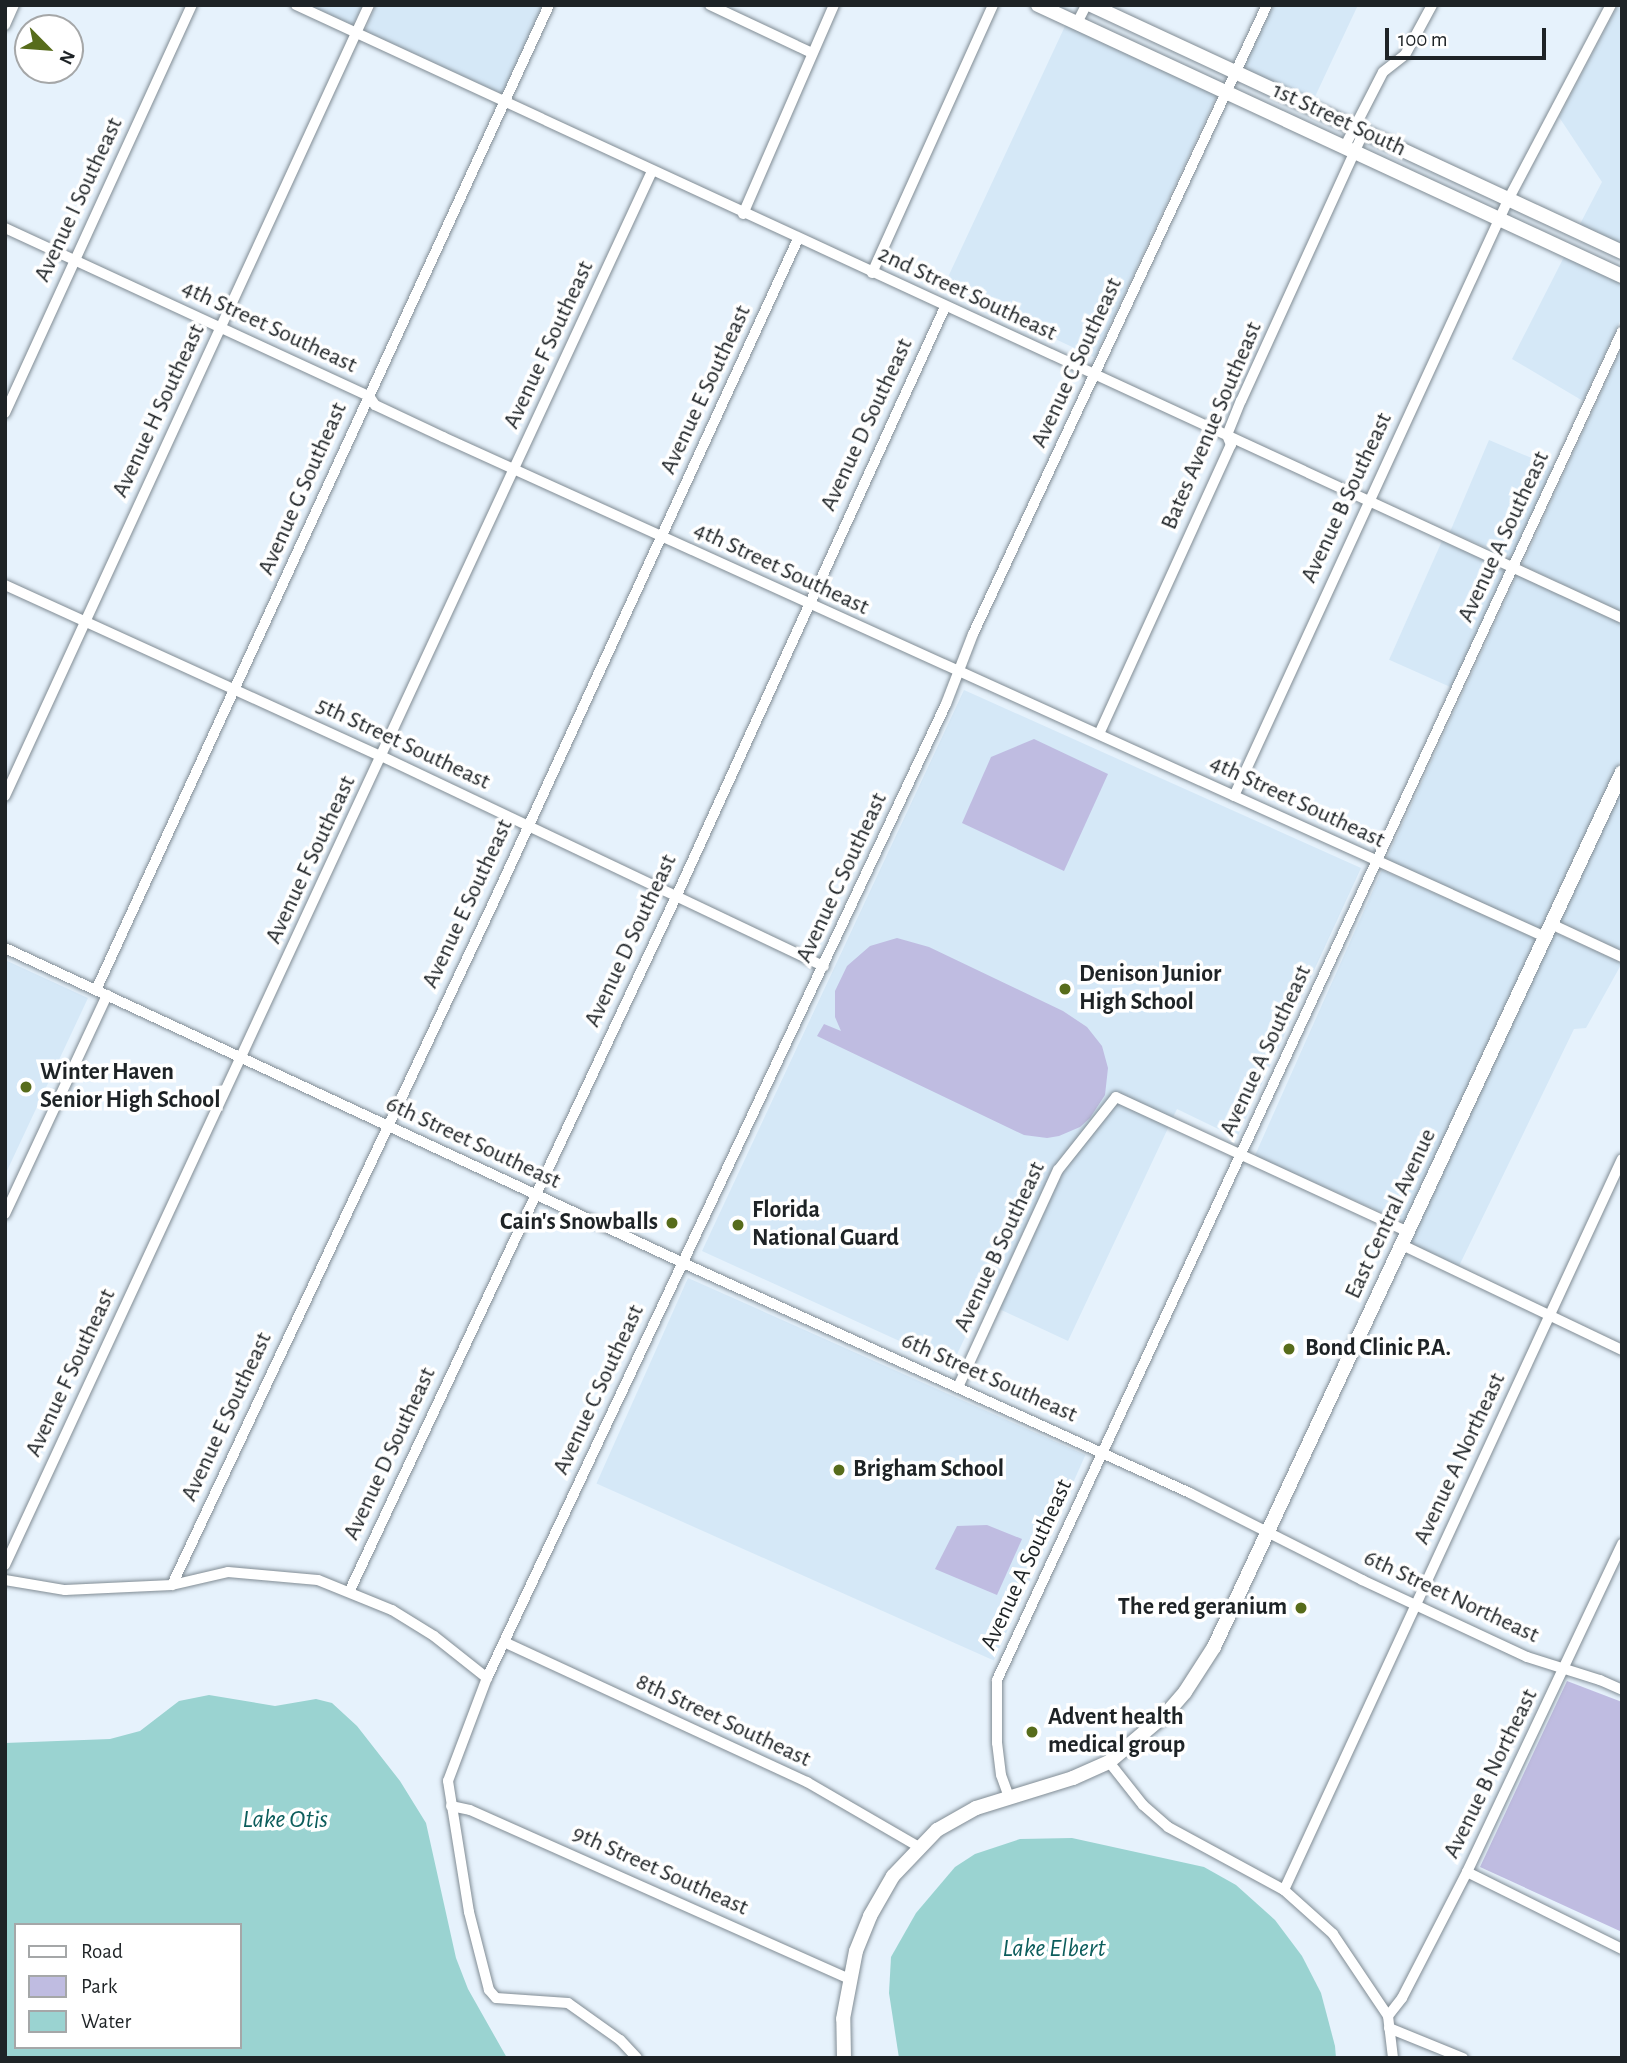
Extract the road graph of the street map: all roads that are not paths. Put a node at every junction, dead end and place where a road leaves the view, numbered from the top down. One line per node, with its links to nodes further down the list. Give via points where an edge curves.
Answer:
1 (15, 5): 15 (street)
2 (192, 5): 30 (street, Avenue I Southeast)
3 (296, 5): 16 (street, 2nd Street Southeast)
4 (369, 5): 16 (street, Avenue H Southeast)
5 (549, 5): 20 (street, Avenue G Southeast)
6 (710, 5): 17 (street)
7 (834, 5): 17 (street)
8 (993, 5): 31 (street)
9 (1038, 5): 14 (main road, 1st Street South)
10 (1088, 5): 14 (street); 18 (main road, 1st Street South)
11 (1267, 5): 18 (street, Avenue C Southeast)
12 (1432, 5): 21 (street, Bates Avenue Southeast, via 1405,55 1383,72)
13 (1611, 5): 24 (street, Avenue B Southeast)
14 (1077, 23): 19 (main road, 1st Street South)
15 (5, 25)
16 (357, 33): 20 (street, 2nd Street Southeast); 34 (street, Avenue H Southeast)
17 (811, 53): 25 (street, via 808,70)
18 (1234, 73): 19 (street, Avenue C Southeast); 21 (main road, 1st Street South)
19 (1226, 92): 22 (main road, 1st Street South); 36 (street, Avenue C Southeast)
20 (505, 102): 23 (street, 2nd Street Southeast); 37 (street, Avenue G Southeast)
21 (1358, 131): 22 (street, Bates Avenue Southeast); 24 (main road, 1st Street South)
22 (1350, 150): 26 (main road, 1st Street South); 39 (street, Bates Avenue Southeast)
23 (652, 172): 25 (street, 2nd Street Southeast); 40 (street, Avenue F Southeast)
24 (1508, 200): 26 (street, Avenue B Southeast); 29 (main road, 1st Street South)
25 (743, 214): 28 (street, 2nd Street Southeast)
26 (1499, 218): 32 (main road, 1st Street South); 41 (street, Avenue B Southeast)
27 (5, 228): 30 (street, 4th Street Southeast)
28 (798, 239): 31 (street, 2nd Street Southeast); 42 (street, Avenue E Southeast)
29 (1622, 252)
30 (75, 260): 34 (street, 4th Street Southeast); 38 (street, Avenue I Southeast)
31 (872, 273): 33 (street, 2nd Street Southeast)
32 (1622, 276)
33 (945, 307): 36 (street, 2nd Street Southeast); 45 (street, Avenue D Southeast)
34 (221, 328): 37 (street, 4th Street Southeast); 47 (street, Avenue H Southeast)
35 (1622, 332): 43 (street, Avenue A Southeast)
36 (1094, 375): 39 (street, 2nd Street Southeast); 48 (street, Avenue C Southeast)
37 (369, 396): 40 (street, 4th Street Southeast, via 375,405); 49 (street, Avenue G Southeast)
38 (5, 413)
39 (1227, 436): 41 (street, 2nd Street Southeast); 50 (street, Bates Avenue Southeast, via 1231,445)
40 (515, 469): 42 (street, 4th Street Southeast); 51 (street, Avenue F Southeast)
41 (1369, 501): 43 (street, 2nd Street Southeast); 54 (street, Avenue B Southeast)
42 (661, 537): 45 (street, 4th Street Southeast); 55 (street, Avenue E Southeast)
43 (1514, 567): 46 (street, 2nd Street Southeast); 56 (street, Avenue A Southeast)
44 (5, 585): 47 (street, 5th Street Southeast)
45 (810, 605): 48 (street, 4th Street Southeast); 57 (street, Avenue D Southeast)
46 (1622, 618)
47 (81, 620): 49 (street, 5th Street Southeast); 53 (street, Avenue H Southeast)
48 (958, 671): 50 (street, 4th Street Southeast); 61 (street, Avenue C Southeast)
49 (236, 690): 51 (street, 5th Street Southeast); 62 (street, Avenue G Southeast)
50 (1099, 734): 54 (street, 4th Street Southeast)
51 (383, 757): 55 (street, 5th Street Southeast); 63 (street, Avenue F Southeast)
52 (1622, 772): 58 (main road, East Central Avenue)
53 (5, 796)
54 (1234, 796): 56 (street, 4th Street Southeast)
55 (528, 826): 57 (street, 5th Street Southeast); 64 (street, Avenue E Southeast)
56 (1378, 862): 58 (street, 4th Street Southeast); 65 (street, Avenue A Southeast)
57 (676, 897): 61 (street, 5th Street Southeast); 67 (street, Avenue D Southeast)
58 (1548, 931): 60 (street, 4th Street Southeast); 69 (main road, East Central Avenue)
59 (5, 948): 62 (street, 6th Street Southeast)
60 (1622, 957)
61 (824, 966): 70 (street, Avenue C Southeast)
62 (102, 993): 63 (street, 6th Street Southeast); 68 (street, Avenue G Southeast)
63 (242, 1059): 64 (street, 6th Street Southeast); 77 (street, Avenue F Southeast)
64 (387, 1127): 67 (street, 6th Street Southeast); 79 (street, Avenue E Southeast)
65 (1240, 1156): 69 (street); 73 (street, Avenue B Southeast, via 1116,1097 1058,1170); 74 (street, Avenue A Southeast)
66 (1622, 1159): 71 (street, Avenue A Northeast)
67 (534, 1195): 70 (street, 6th Street Southeast); 80 (street, Avenue D Southeast)
68 (5, 1214)
69 (1405, 1239): 71 (street); 75 (main road, East Central Avenue)
70 (681, 1262): 73 (street, 6th Street Southeast); 82 (street, Avenue C Southeast)
71 (1549, 1316): 72 (street); 81 (street, Avenue A Northeast)
72 (1622, 1350)
73 (958, 1387): 74 (street, 6th Street Southeast)
74 (1102, 1452): 75 (street, 6th Street Southeast); 87 (street, Avenue A Southeast, via 997,1680 997,1743)
75 (1268, 1530): 81 (street, 6th Street Northeast); 86 (main road, East Central Avenue, via 1214,1647 1185,1692 1150,1730)
76 (1622, 1544): 83 (street, Avenue B Northeast)
77 (5, 1565)
78 (5, 1580): 79 (street, via 65,1590)
79 (172, 1585): 80 (street, via 228,1572 270,1573)
80 (350, 1590): 84 (street, via 413,1622)
81 (1415, 1605): 83 (street, 6th Street Northeast); 91 (street, Avenue A Northeast)
82 (504, 1642): 84 (street, Avenue C Southeast); 89 (street, 8th Street Southeast, via 807,1782)
83 (1564, 1670): 85 (street, 6th Street Northeast); 90 (street, Avenue B Northeast)
84 (487, 1678): 88 (street, Avenue C Southeast, via 448,1781)
85 (1622, 1690)
86 (1109, 1762): 87 (main road, East Central Avenue); 91 (street, via 1143,1805 1168,1827)
87 (1009, 1797): 89 (main road, East Central Avenue, via 957,1818)
88 (451, 1805): 93 (street, 9th Street Southeast); 95 (street, Avenue C Southeast, via 469,1912 489,1990 496,1998 568,2004 620,2040)
89 (919, 1847): 93 (main road, East Central Avenue, via 893,1876 870,1916)
90 (1467, 1872): 92 (street); 94 (street, Avenue B Northeast)
91 (1284, 1890): 94 (street, via 1339,1941)
92 (1622, 1948)
93 (850, 1979): 96 (main road, East Central Avenue, via 843,2019)
94 (1389, 2022): 97 (street); 98 (street)
95 (637, 2058)
96 (844, 2058)
97 (1393, 2058)
98 (1463, 2058)

